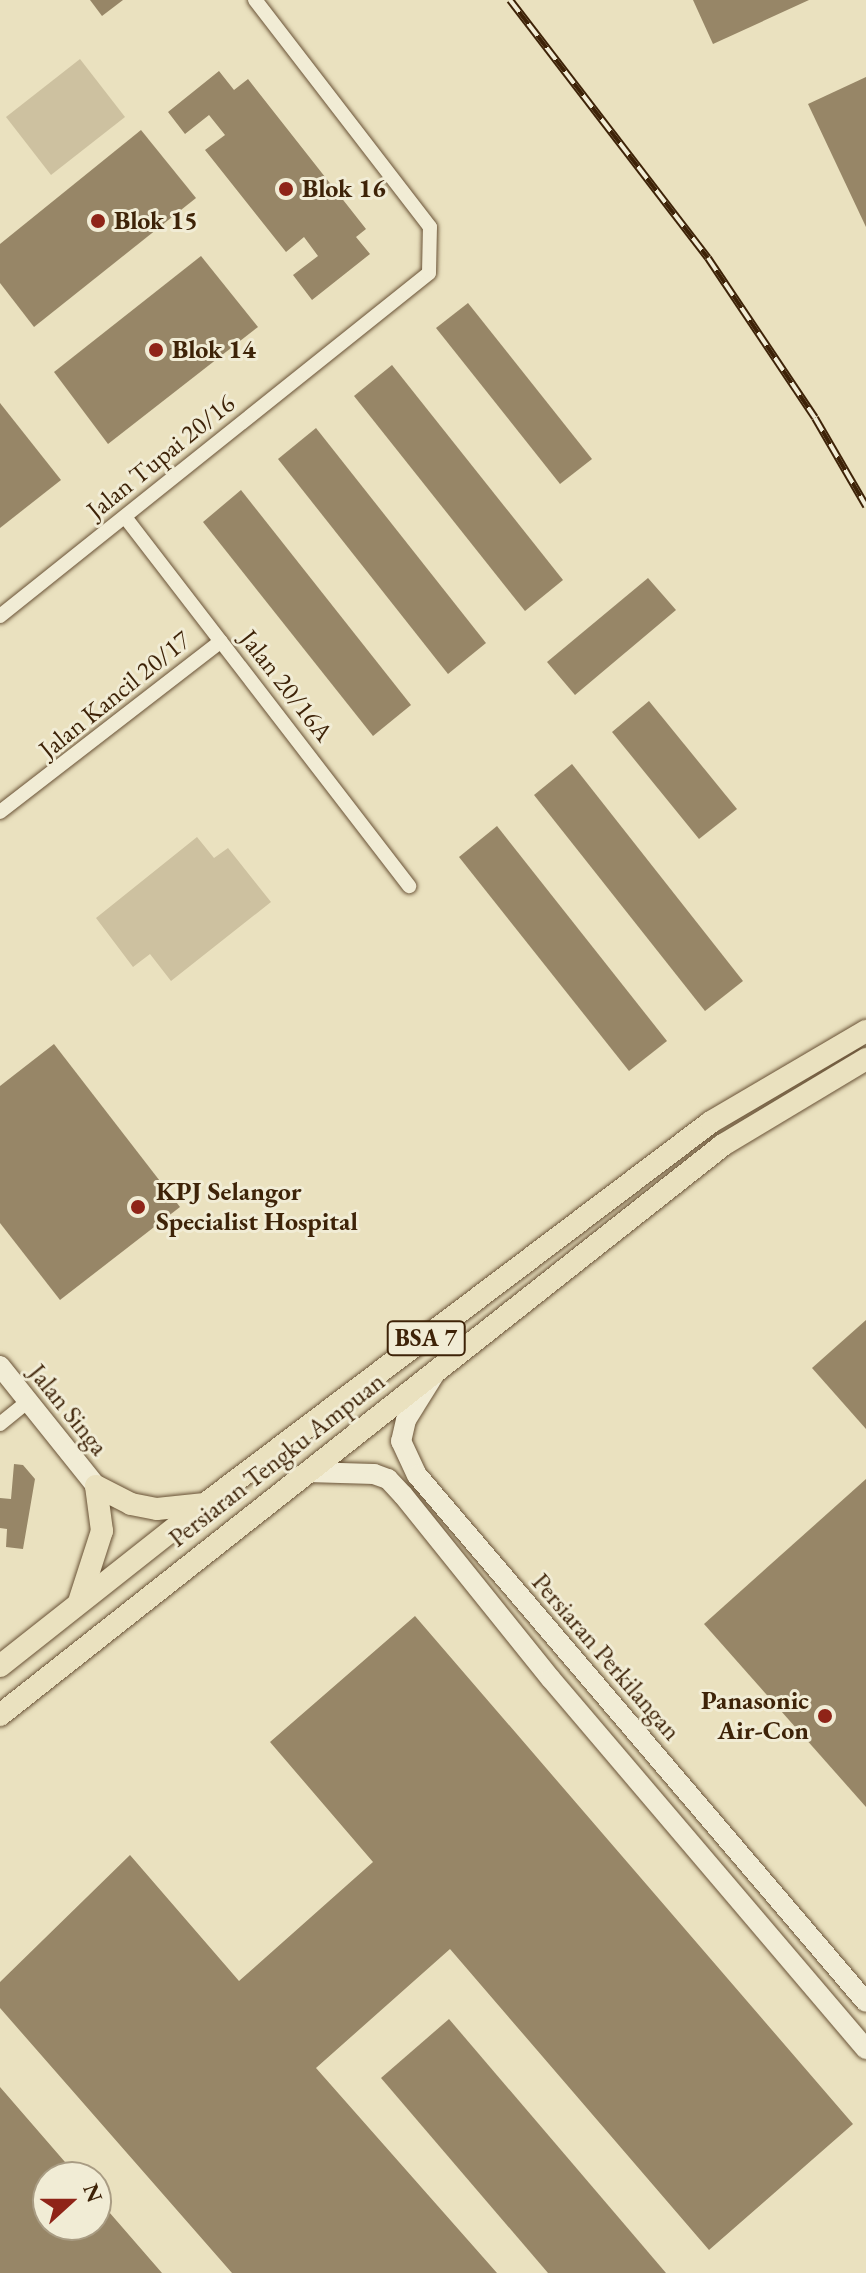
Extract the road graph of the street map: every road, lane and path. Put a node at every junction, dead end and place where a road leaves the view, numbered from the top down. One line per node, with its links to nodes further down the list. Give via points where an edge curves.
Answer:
1 (255, 0): 2 (street, Jalan Tupai 20/16, via 430,227 429,273)
2 (125, 517): 3 (street, Jalan Tupai 20/16); 4 (street, Jalan 20/16A)
3 (1, 613)
4 (221, 641): 5 (street, Jalan Kancil 20/17); 6 (street, Jalan 20/16A)
5 (0, 812)
6 (409, 886)
7 (866, 1031): 15 (main road, Persiaran Tengku Ampuan / BSA 7, via 711,1122)
8 (866, 1059): 10 (main road, Persiaran Tengku Ampuan / BSA 7, via 723,1145)
9 (0, 1366): 11 (main road, Jalan Singa)
10 (439, 1367): 13 (main road, Persiaran Tengku Ampuan / BSA 7); 19 (main road, Persiaran Perkilangan, via 406,1420 401,1441 417,1475)
11 (28, 1401): 12 (street); 14 (main road, Jalan Singa)
12 (0, 1424)
13 (307, 1472): 18 (main road, Persiaran Tengku Ampuan / BSA 7); 20 (main road, via 388,1479)
14 (96, 1486): 15 (main road, via 131,1504 157,1509); 16 (main road, via 102,1531 99,1554)
15 (205, 1504): 16 (main road, Persiaran Tengku Ampuan / BSA 7)
16 (79, 1603): 17 (main road, Persiaran Tengku Ampuan / BSA 7)
17 (0, 1666)
18 (0, 1715)
19 (866, 2002)
20 (866, 2049)

